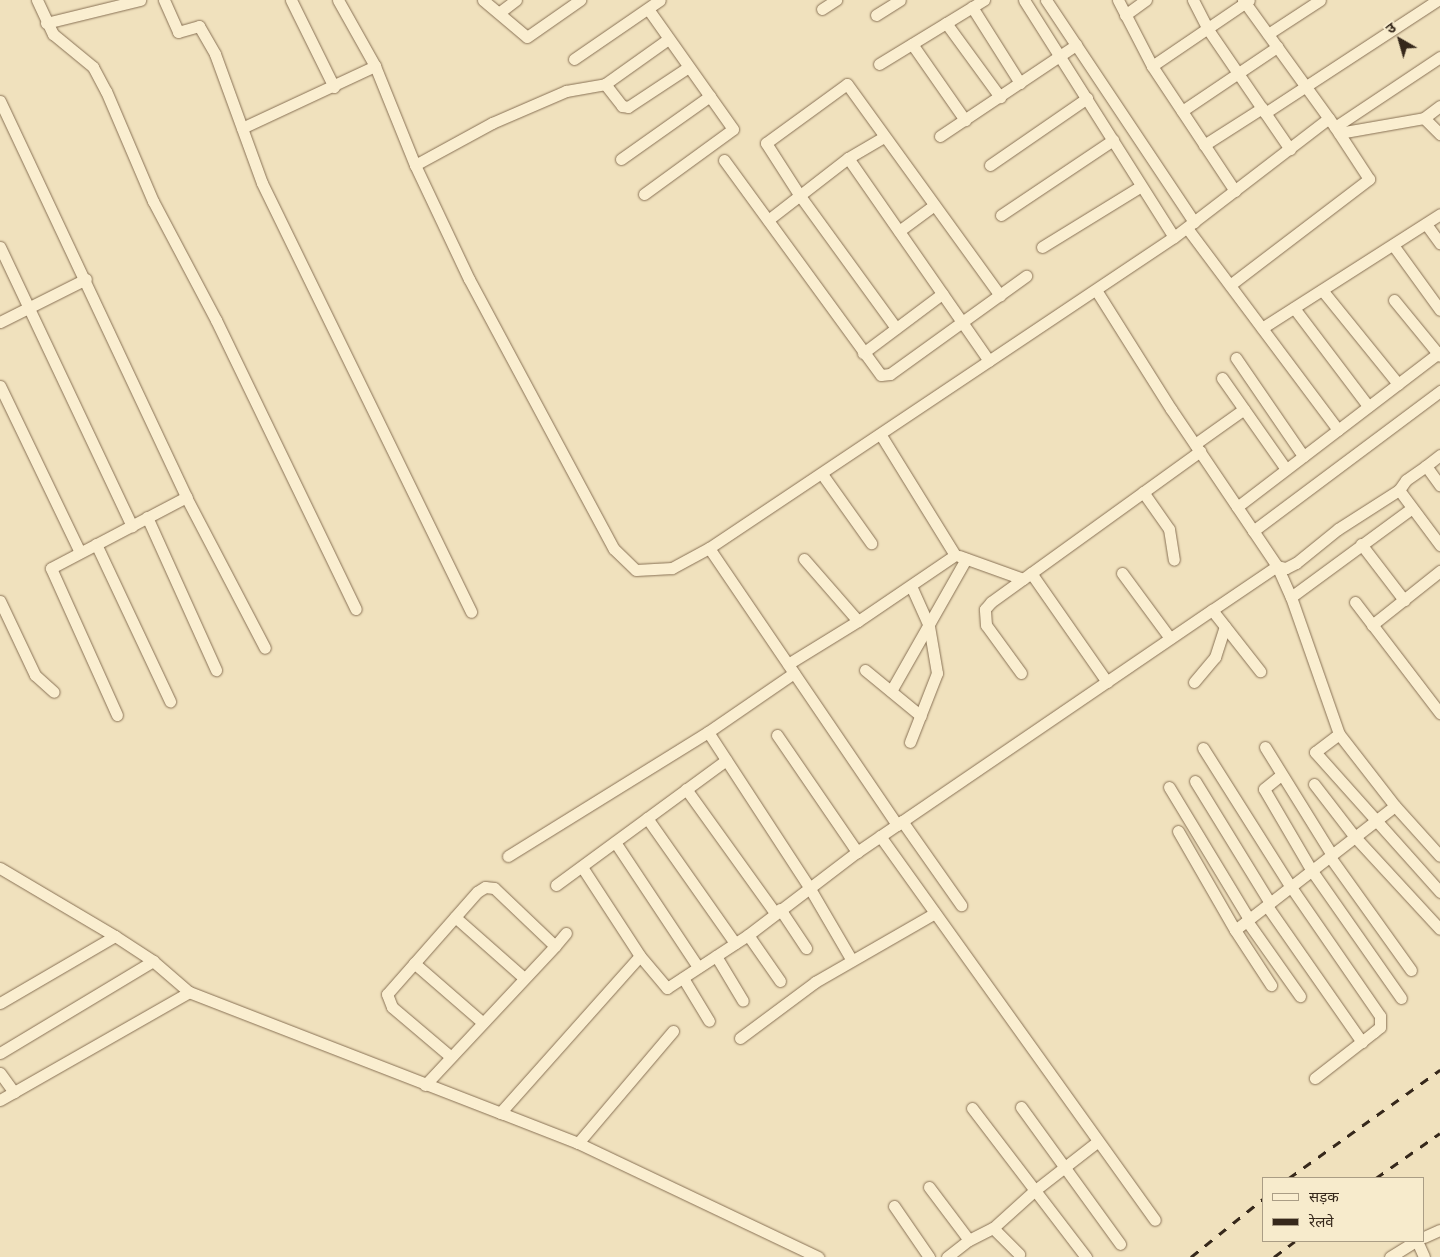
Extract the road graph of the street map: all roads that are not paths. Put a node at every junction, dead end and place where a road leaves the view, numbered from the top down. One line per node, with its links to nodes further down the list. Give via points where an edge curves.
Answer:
1 (37, 0): 27 (street)
2 (140, 0): 27 (street)
3 (164, 0): 57 (street, via 178,32 200,26)
4 (291, 0): 45 (street)
5 (338, 0): 39 (street)
6 (483, 0): 24 (street)
7 (516, 0): 24 (street)
8 (580, 0): 24 (street, via 526,37)
9 (660, 0): 22 (street)
10 (836, 0): 23 (street)
11 (900, 0): 25 (street)
12 (984, 0): 21 (street)
13 (1024, 0): 35 (street)
14 (1046, 0): 33 (street)
15 (1118, 0): 26 (street)
16 (1146, 0): 26 (street)
17 (1193, 0): 29 (street)
18 (1320, 0): 30 (street)
19 (1438, 0): 46 (street)
20 (1246, 1): 29 (street); 30 (street)
21 (972, 7): 28 (street); 43 (street)
22 (648, 9): 31 (street); 37 (street)
23 (822, 9)
24 (500, 12)
25 (876, 15)
26 (1126, 15): 40 (street)
27 (46, 22): 145 (street, via 53,34 93,67 106,91 154,201 216,320)
28 (946, 23): 32 (street); 48 (street)
29 (1207, 28): 40 (street); 42 (street)
30 (1268, 34): 34 (street)
31 (666, 40): 41 (street); 44 (street)
32 (912, 44): 38 (street); 55 (street)
33 (1076, 45): 35 (street); 78 (street)
34 (1277, 46): 42 (street); 46 (street)
35 (1060, 56): 43 (street); 49 (street)
36 (1440, 58): 56 (street)
37 (574, 59)
38 (880, 64)
39 (375, 66): 45 (street); 67 (street)
40 (1152, 66): 53 (street)
41 (687, 68): 44 (street, via 628,107 622,106); 47 (street)
42 (1238, 73): 52 (street); 53 (street)
43 (1020, 83): 48 (street)
44 (605, 84): 67 (street, via 566,90 492,123)
45 (334, 86): 57 (street)
46 (1306, 87): 52 (street); 56 (street)
47 (710, 96): 65 (street); 71 (street, via 734,129)
48 (1000, 97): 55 (street)
49 (1086, 98): 61 (street); 68 (street)
50 (0, 101): 86 (street)
51 (1440, 106): 54 (street)
52 (1264, 110): 62 (street); 63 (street)
53 (1182, 112): 62 (street)
54 (1424, 118): 56 (street); 58 (street)
55 (965, 120): 59 (street)
56 (1335, 126): 63 (street); 87 (street, via 1369,176 1366,184)
57 (242, 128): 147 (street, via 266,192)
58 (1440, 134)
59 (940, 136)
60 (884, 137): 64 (street); 72 (street, via 847,84 766,143); 73 (street)
61 (1113, 140): 69 (street); 75 (street)
62 (1204, 145): 70 (street)
63 (1290, 149): 70 (street)
64 (848, 158): 72 (street); 79 (street)
65 (621, 160)
66 (724, 160): 76 (street)
67 (415, 165): 131 (street, via 469,279 614,549 636,570 652,571 672,568)
68 (990, 165)
69 (1141, 186): 80 (street); 84 (street)
70 (1235, 191): 78 (street)
71 (644, 194)
72 (800, 196): 76 (street); 98 (street)
73 (933, 206): 79 (street); 91 (street)
74 (1440, 214): 77 (street)
75 (1001, 215)
76 (768, 220): 100 (street)
77 (1426, 224): 81 (street); 82 (street)
78 (1191, 225): 80 (street); 87 (street)
79 (899, 231): 90 (street)
80 (1174, 238): 88 (street)
81 (1440, 244)
82 (1393, 245): 89 (street); 95 (street)
83 (0, 247): 94 (street)
84 (1042, 247)
85 (1026, 276): 91 (street)
86 (86, 279): 94 (street); 121 (street)
87 (1230, 286): 99 (street)
88 (1096, 290): 103 (street); 112 (street)
89 (1322, 290): 93 (street); 105 (street)
90 (942, 294): 97 (street); 98 (street)
91 (1000, 295): 97 (street)
92 (1394, 300): 101 (street)
93 (1294, 308): 99 (street); 108 (street)
94 (29, 309): 96 (street); 125 (street)
95 (1440, 310)
96 (0, 322)
97 (962, 322): 100 (street, via 890,374 881,375); 103 (street)
98 (896, 328): 100 (street)
99 (1262, 328): 110 (street)
100 (862, 353)
101 (1439, 354): 105 (street)
102 (1236, 358): 114 (street)
103 (989, 361): 111 (street)
104 (1222, 378): 109 (street)
105 (1398, 384): 108 (street)
106 (0, 386): 132 (street)
107 (1440, 391): 126 (street)
108 (1368, 406): 110 (street)
109 (1244, 409): 112 (street); 116 (street)
110 (1338, 430): 114 (street)
111 (881, 435): 117 (street); 133 (street)
112 (1198, 448): 120 (street); 122 (street)
113 (1440, 455): 115 (street)
114 (1303, 456): 116 (street)
115 (1426, 466): 118 (street); 119 (street, via 1406,480)
116 (1286, 469): 122 (street)
117 (822, 474): 127 (street); 131 (street)
118 (1440, 485)
119 (1399, 490): 123 (street); 136 (street, via 1338,529 1296,563 1286,568)
120 (1143, 492): 135 (street, via 1169,529); 139 (street)
121 (186, 497): 124 (street); 153 (street)
122 (1237, 507): 126 (street)
123 (1411, 509): 129 (street); 130 (street)
124 (147, 517): 125 (street); 155 (street)
125 (132, 526): 128 (street)
126 (1253, 531): 136 (street)
127 (870, 543)
128 (96, 544): 132 (street); 163 (street)
129 (1361, 544): 141 (street); 142 (street)
130 (1440, 545)
131 (709, 548): 154 (street)
132 (80, 552): 165 (street, via 51,568)
133 (961, 557): 139 (street); 140 (street); 150 (street)
134 (804, 559): 148 (street)
135 (1174, 560)
136 (1277, 566): 141 (street); 146 (street)
137 (1440, 571): 142 (street)
138 (1122, 573): 152 (street)
139 (1027, 576): 158 (street, via 991,602 984,618); 159 (street)
140 (911, 586): 148 (street); 150 (street)
141 (1291, 597): 168 (street)
142 (1404, 600): 149 (street)
143 (0, 601): 162 (street, via 35,675)
144 (1355, 602): 149 (street)
145 (356, 609)
146 (1212, 610): 151 (street); 152 (street)
147 (472, 612)
148 (858, 621): 154 (street)
149 (1372, 625): 164 (street)
150 (929, 626): 161 (street); 166 (street, via 937,673)
151 (1226, 627): 157 (street); 160 (street, via 1215,657)
152 (1170, 638): 159 (street)
153 (265, 648)
154 (791, 669): 167 (street); 182 (street)
155 (216, 670)
156 (865, 670): 161 (street)
157 (1260, 671)
158 (1021, 673)
159 (1107, 682): 182 (street)
160 (1194, 682)
161 (890, 691): 166 (street)
162 (54, 692)
163 (170, 701)
164 (1440, 713)
165 (117, 715)
166 (921, 716): 170 (street)
167 (708, 732): 173 (street); 188 (street)
168 (1339, 734): 179 (street); 181 (street, via 1315,752)
169 (777, 735): 187 (street)
170 (910, 742)
171 (1265, 747): 174 (street)
172 (1203, 748): 196 (street)
173 (726, 760): 178 (street); 195 (street)
174 (1281, 775): 189 (street); 193 (street, via 1264,789)
175 (1194, 781): 198 (street)
176 (1314, 784): 185 (street)
177 (1169, 787): 203 (street)
178 (686, 789): 180 (street); 200 (street)
179 (1395, 806): 181 (street); 190 (street)
180 (647, 818): 186 (street); 209 (street)
181 (1375, 822): 185 (street); 197 (street)
182 (900, 823): 184 (street); 199 (street)
183 (1178, 831): 205 (street)
184 (880, 836): 187 (street); 201 (street)
185 (1355, 837): 189 (street); 204 (street)
186 (615, 842): 191 (street); 217 (street)
187 (857, 852): 195 (street)
188 (508, 856)
189 (1331, 856): 193 (street); 218 (street)
190 (1440, 856)
191 (582, 867): 194 (street); 212 (street)
192 (0, 868): 208 (street)
193 (1312, 871): 196 (street); 225 (street)
194 (556, 886)
195 (809, 887): 200 (street); 214 (street)
196 (1291, 887): 198 (street); 232 (street, via 1380,1016 1380,1027)
197 (1440, 892)
198 (1268, 904): 203 (street); 232 (street)
199 (961, 905)
200 (778, 911): 207 (street); 211 (street)
201 (935, 913): 214 (street); 243 (street)
202 (456, 917): 210 (street, via 477,892 486,887 494,888); 216 (street); 219 (street)
203 (1248, 920): 205 (street); 224 (street)
204 (1440, 929)
205 (1235, 930): 222 (street)
206 (566, 933): 210 (street)
207 (748, 934): 209 (street); 221 (street)
208 (115, 936): 215 (street); 227 (street)
209 (735, 943): 213 (street)
210 (554, 946): 219 (street)
211 (806, 948)
212 (640, 956): 220 (street, via 667,988); 242 (street)
213 (716, 956): 217 (street); 226 (street)
214 (851, 959): 231 (street)
215 (153, 961): 223 (street); 233 (street)
216 (414, 963): 229 (street); 234 (street, via 387,994 388,1001)
217 (698, 967): 220 (street)
218 (1411, 970)
219 (524, 978): 229 (street)
220 (683, 978): 228 (street)
221 (780, 981)
222 (1271, 984)
223 (189, 992): 237 (street); 238 (street)
224 (1300, 996)
225 (1401, 998)
226 (743, 1001)
227 (0, 1003)
228 (709, 1021)
229 (483, 1023): 234 (street)
230 (673, 1032): 244 (street)
231 (740, 1038)
232 (1362, 1042): 236 (street)
233 (0, 1053)
234 (451, 1057): 237 (street)
235 (0, 1073): 238 (street)
236 (1315, 1078)
237 (425, 1085): 242 (street)
238 (14, 1092): 239 (street)
239 (0, 1100)
240 (1021, 1107): 245 (street)
241 (972, 1108): 247 (street)
242 (500, 1113): 244 (street)
243 (1097, 1142): 245 (street); 249 (street)
244 (578, 1143): 258 (street)
245 (1065, 1167): 247 (street); 256 (street)
246 (929, 1187): 253 (street)
247 (1034, 1191): 250 (street); 261 (street)
248 (894, 1206): 259 (street)
249 (1155, 1220)
250 (993, 1228): 253 (street); 257 (street)
251 (1440, 1230): 252 (street)
252 (1425, 1237)
253 (969, 1240): 260 (street)
254 (1414, 1242): 262 (street)
255 (1416, 1242): 263 (street)
256 (1120, 1244)
257 (1019, 1254)
258 (818, 1257)
259 (929, 1257)
260 (947, 1257)
261 (1086, 1257)
262 (1390, 1257)
263 (1424, 1257)

